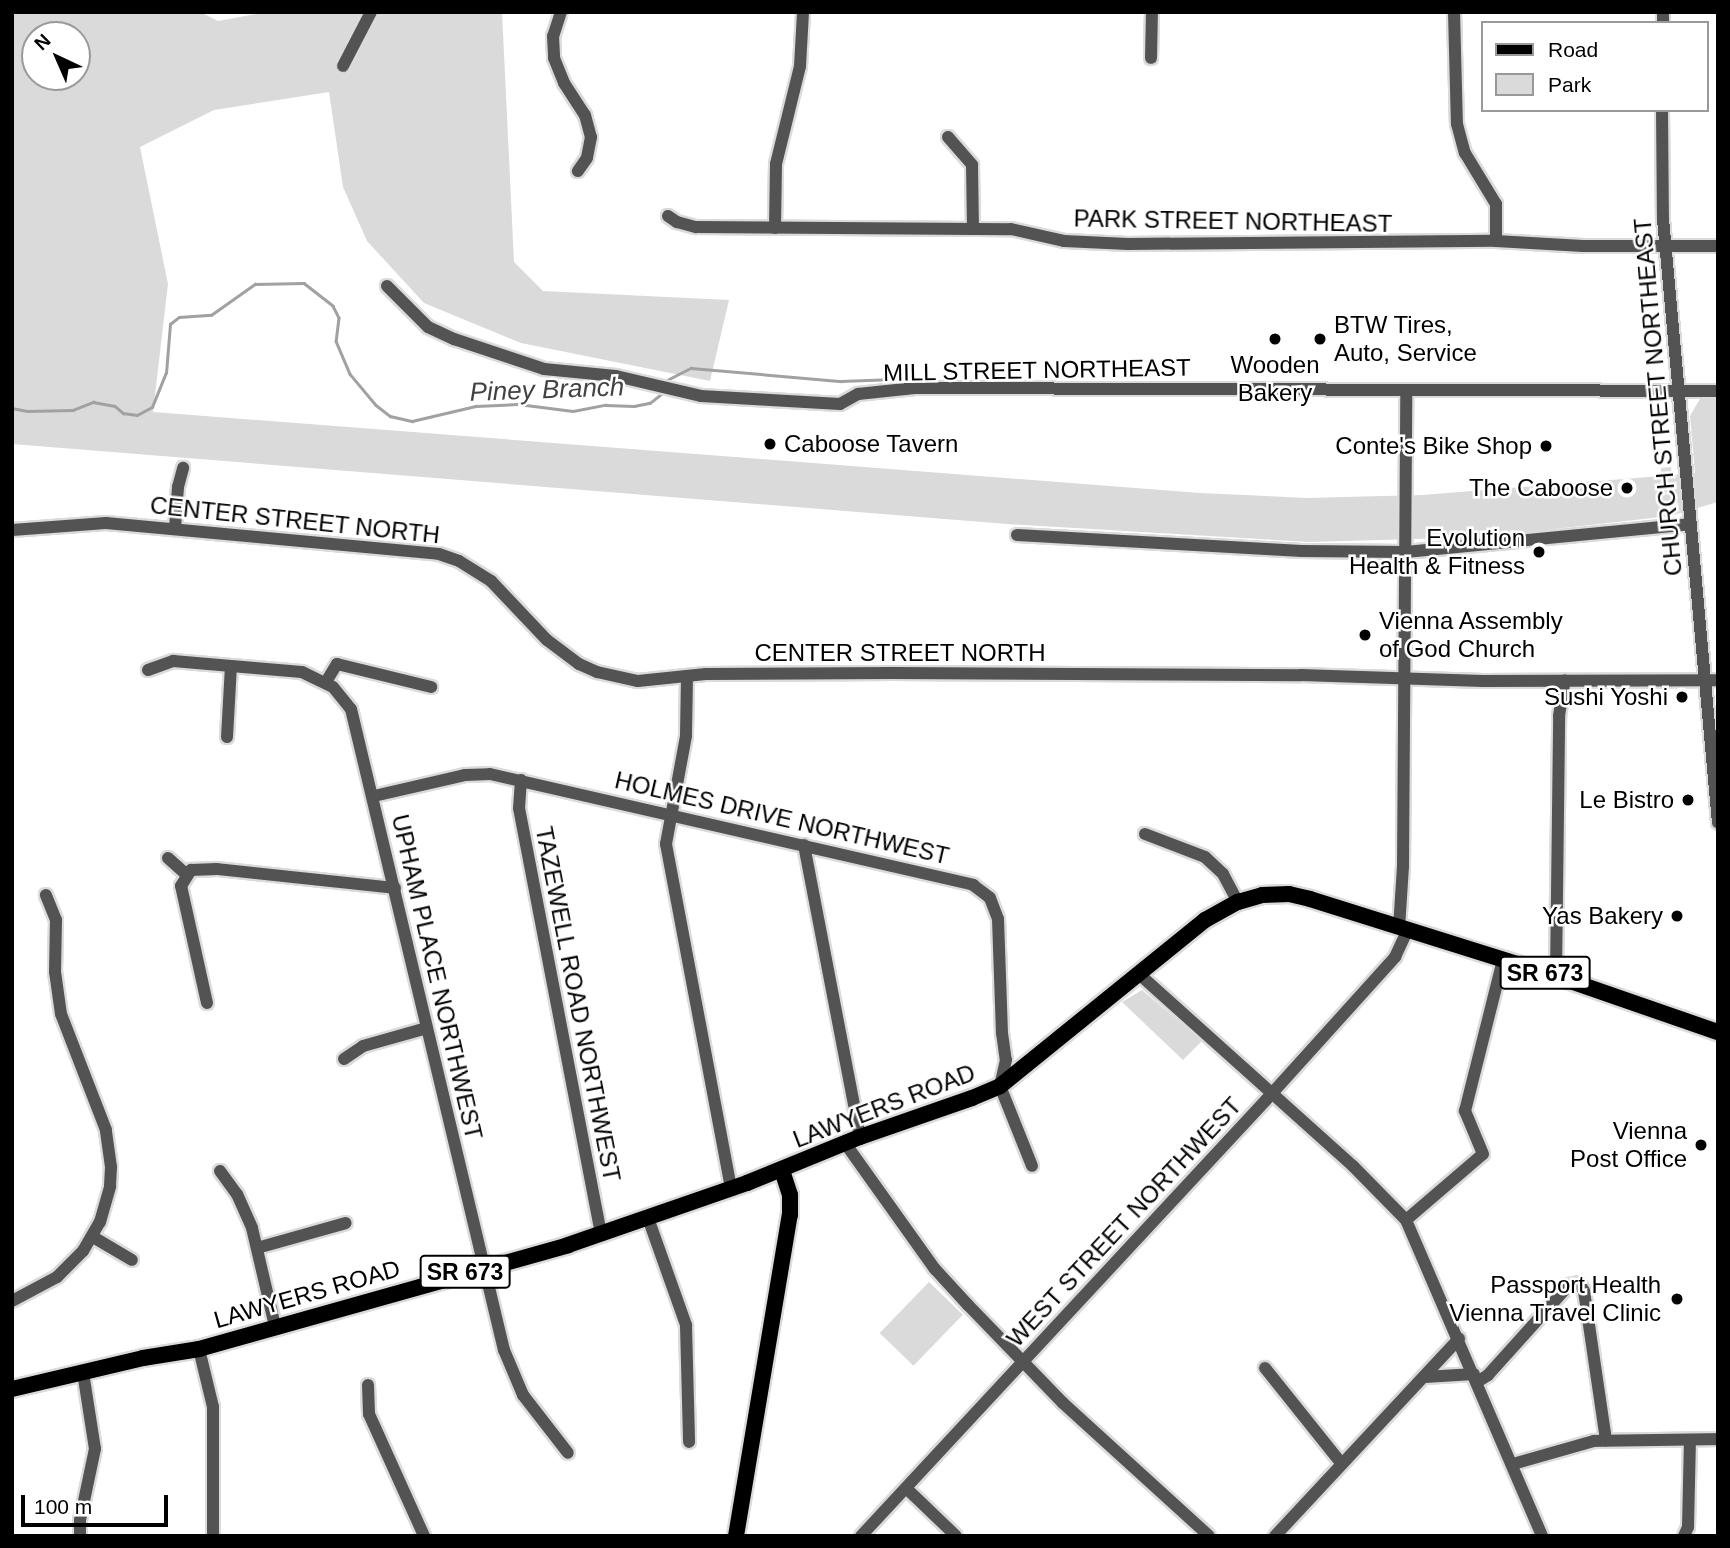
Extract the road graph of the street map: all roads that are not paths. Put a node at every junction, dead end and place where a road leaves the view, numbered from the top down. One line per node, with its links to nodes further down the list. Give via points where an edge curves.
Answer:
1 (371, 12): 7 (street)
2 (561, 12): 10 (street, via 553,36 554,58 591,137 587,158)
3 (803, 12): 12 (street, via 800,66 776,164)
4 (1152, 12): 6 (street)
5 (1454, 12): 14 (street, via 1457,124 1465,153 1496,204)
6 (1151, 58)
7 (343, 66)
8 (1662, 112): 15 (street, CHURCH STREET NORTHEAST)
9 (948, 137): 13 (street, via 972,165)
10 (578, 171)
11 (668, 216): 12 (street, PARK STREET NORTHEAST, via 696,227)
12 (775, 228): 13 (street, PARK STREET NORTHEAST)
13 (973, 229): 14 (street, PARK STREET NORTHEAST, via 1128,244)
14 (1496, 241): 15 (street, PARK STREET NORTHEAST)
15 (1665, 246): 16 (street, PARK STREET NORTHEAST); 19 (street, CHURCH STREET NORTHEAST)
16 (1718, 246)
17 (387, 285): 18 (street, MILL STREET NORTHEAST, via 428,327 454,339 544,369 616,376 701,396 840,404 858,394 915,388)
18 (1406, 390): 19 (street, MILL STREET NORTHEAST); 26 (street)
19 (1679, 390): 20 (street, MILL STREET NORTHEAST); 22 (street, CHURCH STREET NORTHEAST)
20 (1718, 391)
21 (183, 468): 23 (street)
22 (1690, 524): 26 (street); 32 (street, CHURCH STREET NORTHEAST)
23 (175, 528): 24 (street, CENTER STREET NORTH, via 77,523); 29 (street, CENTER STREET NORTH, via 439,554 491,581 547,640 579,664 638,681)
24 (12, 530)
25 (1017, 535): 26 (street, via 1275,550)
26 (1406, 552): 30 (street)
27 (231, 666): 28 (street, UPHAM PLACE NORTHWEST, via 173,661); 34 (street, UPHAM PLACE NORTHWEST, via 302,672); 36 (street)
28 (148, 670)
29 (687, 677): 30 (street, CENTER STREET NORTH, via 894,673); 39 (street, via 686,736)
30 (1405, 679): 31 (street, CENTER STREET NORTH); 48 (street)
31 (1565, 680): 32 (street, CENTER STREET NORTH); 51 (street, via 1559,716)
32 (1704, 680): 33 (street, CENTER STREET NORTH); 40 (street, CHURCH STREET NORTHEAST)
33 (1718, 680)
34 (326, 682): 35 (street, via 337,664); 38 (street, UPHAM PLACE NORTHWEST, via 344,698 356,720)
35 (430, 687)
36 (227, 737)
37 (521, 780): 38 (street, HOLMES DRIVE NORTHWEST, via 473,774); 39 (street, HOLMES DRIVE NORTHWEST); 66 (street, TAZEWELL ROAD NORTHWEST, via 519,808)
38 (374, 796): 45 (street, UPHAM PLACE NORTHWEST)
39 (669, 814): 42 (street, HOLMES DRIVE NORTHWEST); 62 (street, via 667,853)
40 (1718, 824)
41 (1145, 834): 47 (street, via 1205,857 1223,874)
42 (804, 845): 56 (street, HOLMES DRIVE NORTHWEST, via 956,879 990,898 998,919 1006,1060); 58 (street)
43 (169, 858): 44 (street)
44 (186, 874): 45 (street, via 198,867); 52 (street, via 181,886)
45 (395, 888): 53 (street, UPHAM PLACE NORTHWEST)
46 (46, 895): 67 (street, via 56,920 55,972 61,1014 110,1148 110,1186)
47 (1238, 902): 48 (main road, LAWYERS ROAD / SR 673, via 1289,894); 50 (main road, LAWYERS ROAD / SR 673, via 1205,920)
48 (1403, 929): 49 (main road, LAWYERS ROAD / SR 673); 57 (street, WEST STREET NORTHWEST, via 1395,957)
49 (1503, 960): 51 (main road, LAWYERS ROAD / SR 673); 64 (street, via 1465,1111 1483,1154)
50 (1139, 974): 56 (main road, LAWYERS ROAD / SR 673); 57 (street)
51 (1556, 976): 54 (main road, LAWYERS ROAD / SR 673)
52 (207, 1003)
53 (427, 1028): 55 (street, via 363,1046); 70 (street, UPHAM PLACE NORTHWEST)
54 (1718, 1032)
55 (344, 1059)
56 (1000, 1086): 58 (main road, LAWYERS ROAD / SR 673); 59 (street)
57 (1272, 1094): 64 (street); 75 (street, WEST STREET NORTHWEST)
58 (853, 1140): 60 (main road, LAWYERS ROAD / SR 673); 75 (street, via 934,1269)
59 (1032, 1166)
60 (782, 1170): 62 (main road, LAWYERS ROAD / SR 673); 93 (main road, via 790,1195 790,1215)
61 (220, 1171): 68 (street, via 244,1208)
62 (731, 1189): 63 (main road, LAWYERS ROAD / SR 673)
63 (648, 1218): 66 (main road, LAWYERS ROAD / SR 673); 85 (street, via 687,1325)
64 (1406, 1220): 73 (street)
65 (346, 1223): 68 (street)
66 (601, 1235): 70 (main road, LAWYERS ROAD / SR 673)
67 (93, 1237): 69 (street); 71 (street, via 57,1277)
68 (257, 1248): 72 (street)
69 (132, 1260)
70 (482, 1267): 72 (main road, LAWYERS ROAD / SR 673); 86 (street, UPHAM PLACE NORTHWEST, via 513,1374 536,1416)
71 (12, 1301)
72 (275, 1326): 74 (main road, LAWYERS ROAD / SR 673)
73 (1459, 1339): 78 (street); 79 (street)
74 (199, 1349): 77 (main road, LAWYERS ROAD / SR 673); 91 (street, via 213,1406)
75 (1021, 1363): 89 (street, WEST STREET NORTHWEST); 96 (street)
76 (1265, 1368): 87 (street)
77 (83, 1372): 81 (main road, LAWYERS ROAD / SR 673); 90 (street, via 95,1449)
78 (1425, 1377): 79 (street); 87 (street)
79 (1476, 1378): 83 (street, via 1488,1375 1569,1285 1579,1283 1584,1291); 88 (street)
80 (368, 1385): 92 (street, via 369,1414)
81 (12, 1389)
82 (1718, 1439): 84 (street)
83 (1606, 1440): 84 (street); 88 (street)
84 (1690, 1440): 99 (street)
85 (689, 1442)
86 (568, 1453)
87 (1341, 1463): 97 (street)
88 (1513, 1464): 98 (street)
89 (906, 1488): 94 (street, WEST STREET NORTHWEST); 95 (street)
90 (80, 1536)
91 (213, 1536)
92 (424, 1536)
93 (736, 1536)
94 (861, 1536)
95 (956, 1536)
96 (1209, 1536)
97 (1275, 1536)
98 (1542, 1536)
99 (1684, 1536)

